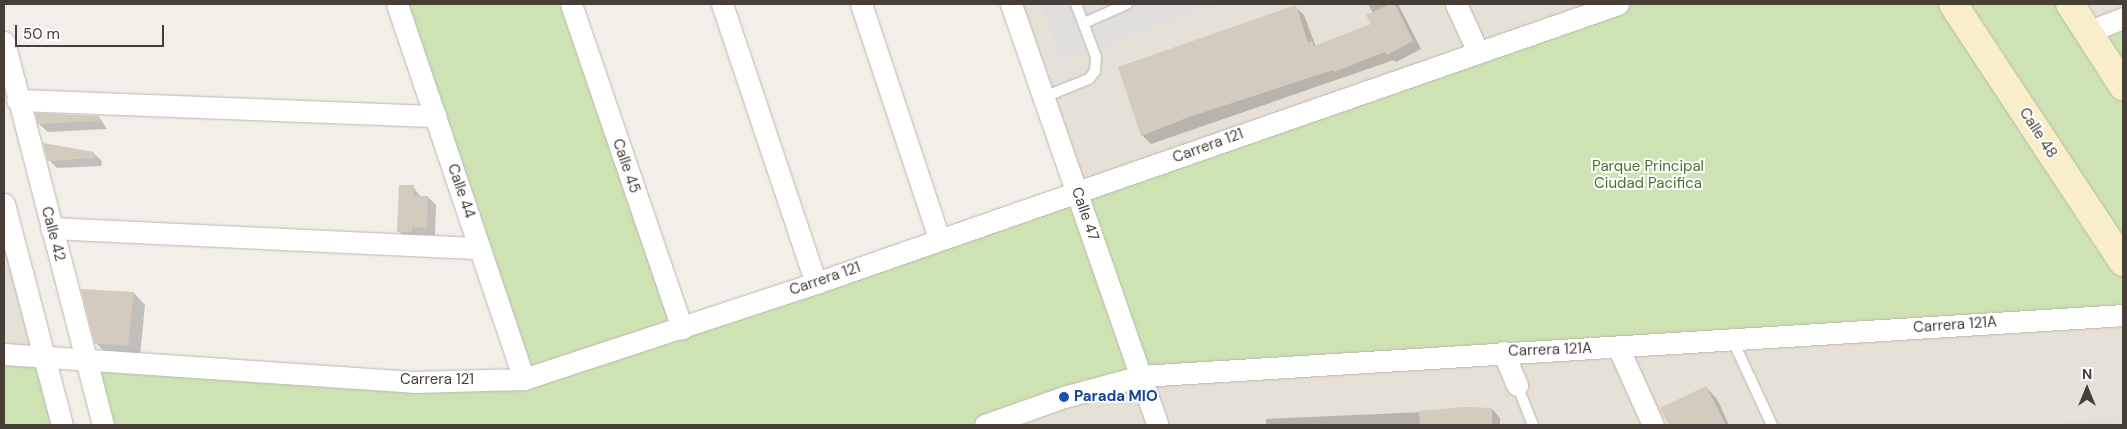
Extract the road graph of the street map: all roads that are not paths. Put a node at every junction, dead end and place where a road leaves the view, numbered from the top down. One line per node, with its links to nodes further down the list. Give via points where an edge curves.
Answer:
1 (397, 4): 20 (street, Calle 44)
2 (571, 4): 29 (street, Calle 45)
3 (722, 4): 27 (street)
4 (861, 4): 24 (street)
5 (1011, 4): 18 (street, Calle 47)
6 (1076, 4): 13 (lane)
7 (1456, 4): 16 (street)
8 (1618, 4): 16 (street, Carrera 121)
9 (1953, 4): 26 (main road, Calle 48)
10 (2070, 4): 14 (main road)
11 (1121, 5): 13 (lane)
12 (2123, 18): 14 (street)
13 (1084, 23): 18 (lane, via 1096,57 1095,71 1089,79)
14 (2087, 32): 17 (main road)
15 (4, 42): 19 (street, Calle 42)
16 (1477, 50): 21 (street, Carrera 121)
17 (2123, 86)
18 (1044, 97): 21 (street, Calle 47)
19 (17, 100): 20 (street); 23 (street, Calle 42)
20 (436, 116): 25 (street, Calle 44)
21 (1077, 193): 24 (street, Carrera 121); 36 (street, Calle 47)
22 (4, 204): 34 (street)
23 (51, 228): 25 (street); 35 (street, Calle 42)
24 (939, 239): 27 (street, Carrera 121)
25 (480, 248): 37 (street, Calle 44)
26 (2123, 262)
27 (816, 283): 29 (street, Carrera 121)
28 (2123, 314): 30 (street, Carrera 121A)
29 (682, 329): 37 (street, Carrera 121)
30 (1732, 339): 31 (street, Carrera 121A); 45 (lane)
31 (1618, 347): 32 (street, Carrera 121A); 44 (street)
32 (1503, 352): 36 (street, Carrera 121A); 38 (street)
33 (4, 354): 34 (street, Carrera 121)
34 (44, 357): 35 (street, Carrera 121); 39 (street)
35 (86, 361): 37 (street, Carrera 121, via 413,382); 40 (street, Calle 42)
36 (1141, 376): 41 (street, Carrera 121A); 42 (street, Calle 47)
37 (524, 379)
38 (1517, 385): 43 (lane)
39 (62, 425)
40 (103, 425)
41 (985, 425)
42 (1158, 425)
43 (1534, 425)
44 (1653, 425)
45 (1772, 425)

